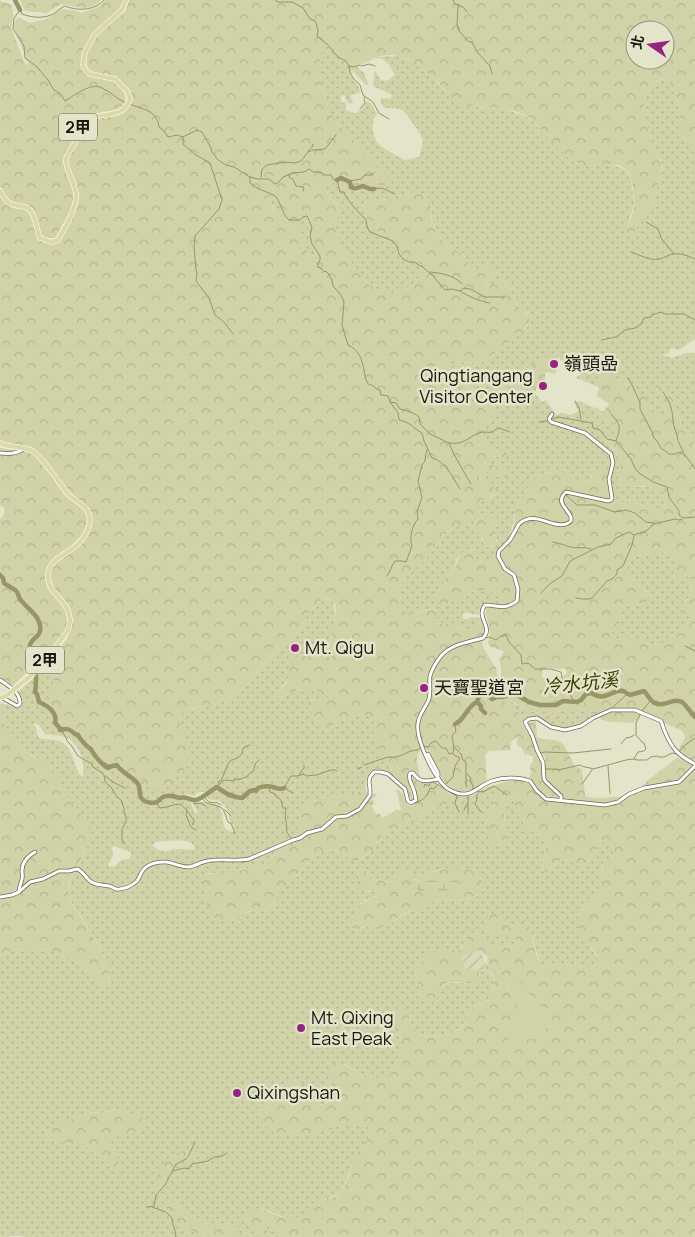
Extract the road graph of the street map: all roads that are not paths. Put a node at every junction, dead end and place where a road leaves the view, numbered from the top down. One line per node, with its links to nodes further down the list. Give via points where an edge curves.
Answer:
1 (126, 0): 2 (main road, 2甲, via 122,10 95,34 85,52 83,65 90,74 115,79 130,99 122,111 96,116 79,125 76,142 66,158 76,195 75,203 58,240 51,242 40,238 31,211 9,203)
2 (0, 192)
3 (552, 414): 9 (street, via 551,422 585,432 611,454 613,466 609,479 612,498 608,501 566,492 562,498 563,506 571,517 568,524 556,525 531,518 518,524 498,556 505,569 514,575 517,601 500,608 482,607 487,631 485,636 451,648 440,657 430,676 429,699 418,722 420,739)
4 (0, 443): 5 (main road, 2甲)
5 (24, 448): 6 (street); 8 (main road, 2甲, bridge, via 38,455 70,496 85,508 90,522 82,540 49,568 51,589 65,604 69,614 68,630 33,674)
6 (0, 453)
7 (0, 680): 8 (street, via 16,692 21,701 17,706)
8 (3, 698)
9 (428, 755): 11 (street); 11 (street)
10 (695, 764): 12 (street, via 679,782 644,788 613,805); 12 (street, via 671,746 663,723 635,710 611,710 581,726 565,730 551,727 540,719 529,719 526,722 543,762 544,779 561,796)
11 (439, 779): 12 (street, via 449,789 468,794 492,781 518,778 530,781 546,799); 14 (street, via 424,782 410,773 416,800 411,803 404,789 388,774 374,772 369,782 370,795 353,814 336,818 322,829 249,859 207,861 189,867 157,862 145,868 129,887 122,888 96,885 77,869 59,871 30,882)
12 (561, 800)
13 (35, 852): 14 (street, via 22,868)
14 (19, 892): 15 (street)
15 (0, 897)

